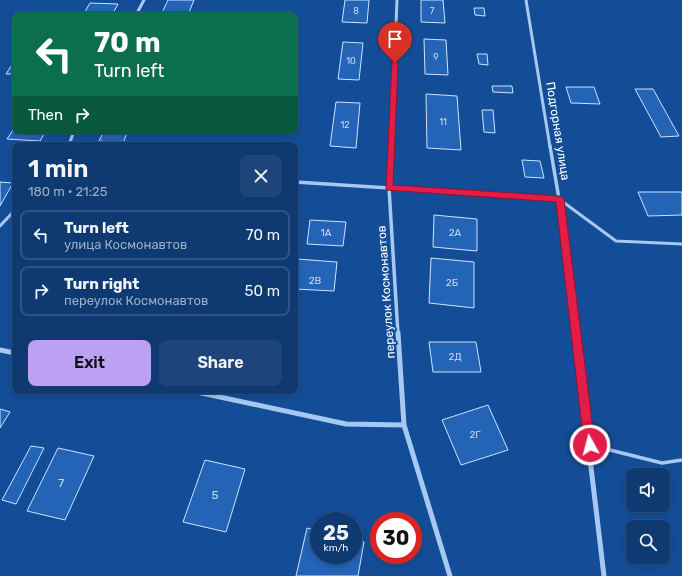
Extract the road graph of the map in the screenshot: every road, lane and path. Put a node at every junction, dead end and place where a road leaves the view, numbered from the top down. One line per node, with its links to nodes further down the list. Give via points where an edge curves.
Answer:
1 (144, 0): 4 (street)
2 (397, 0): 6 (street, переулок Космонавтов)
3 (526, 0): 7 (street, Подгорная улица)
4 (138, 12)
5 (298, 182): 6 (street)
6 (389, 188): 7 (street); 14 (street, переулок Космонавтов)
7 (560, 199): 10 (lane, via 616,241); 15 (street, Подгорная улица)
8 (12, 213): 9 (lane)
9 (0, 226)
10 (682, 244)
11 (0, 350): 12 (street)
12 (12, 352)
13 (206, 394): 14 (street, via 346,424)
14 (404, 425): 17 (street, переулок Космонавтов)
15 (590, 445): 16 (lane, via 662,463); 18 (street, Подгорная улица)
16 (682, 460)
17 (450, 576)
18 (604, 576)

